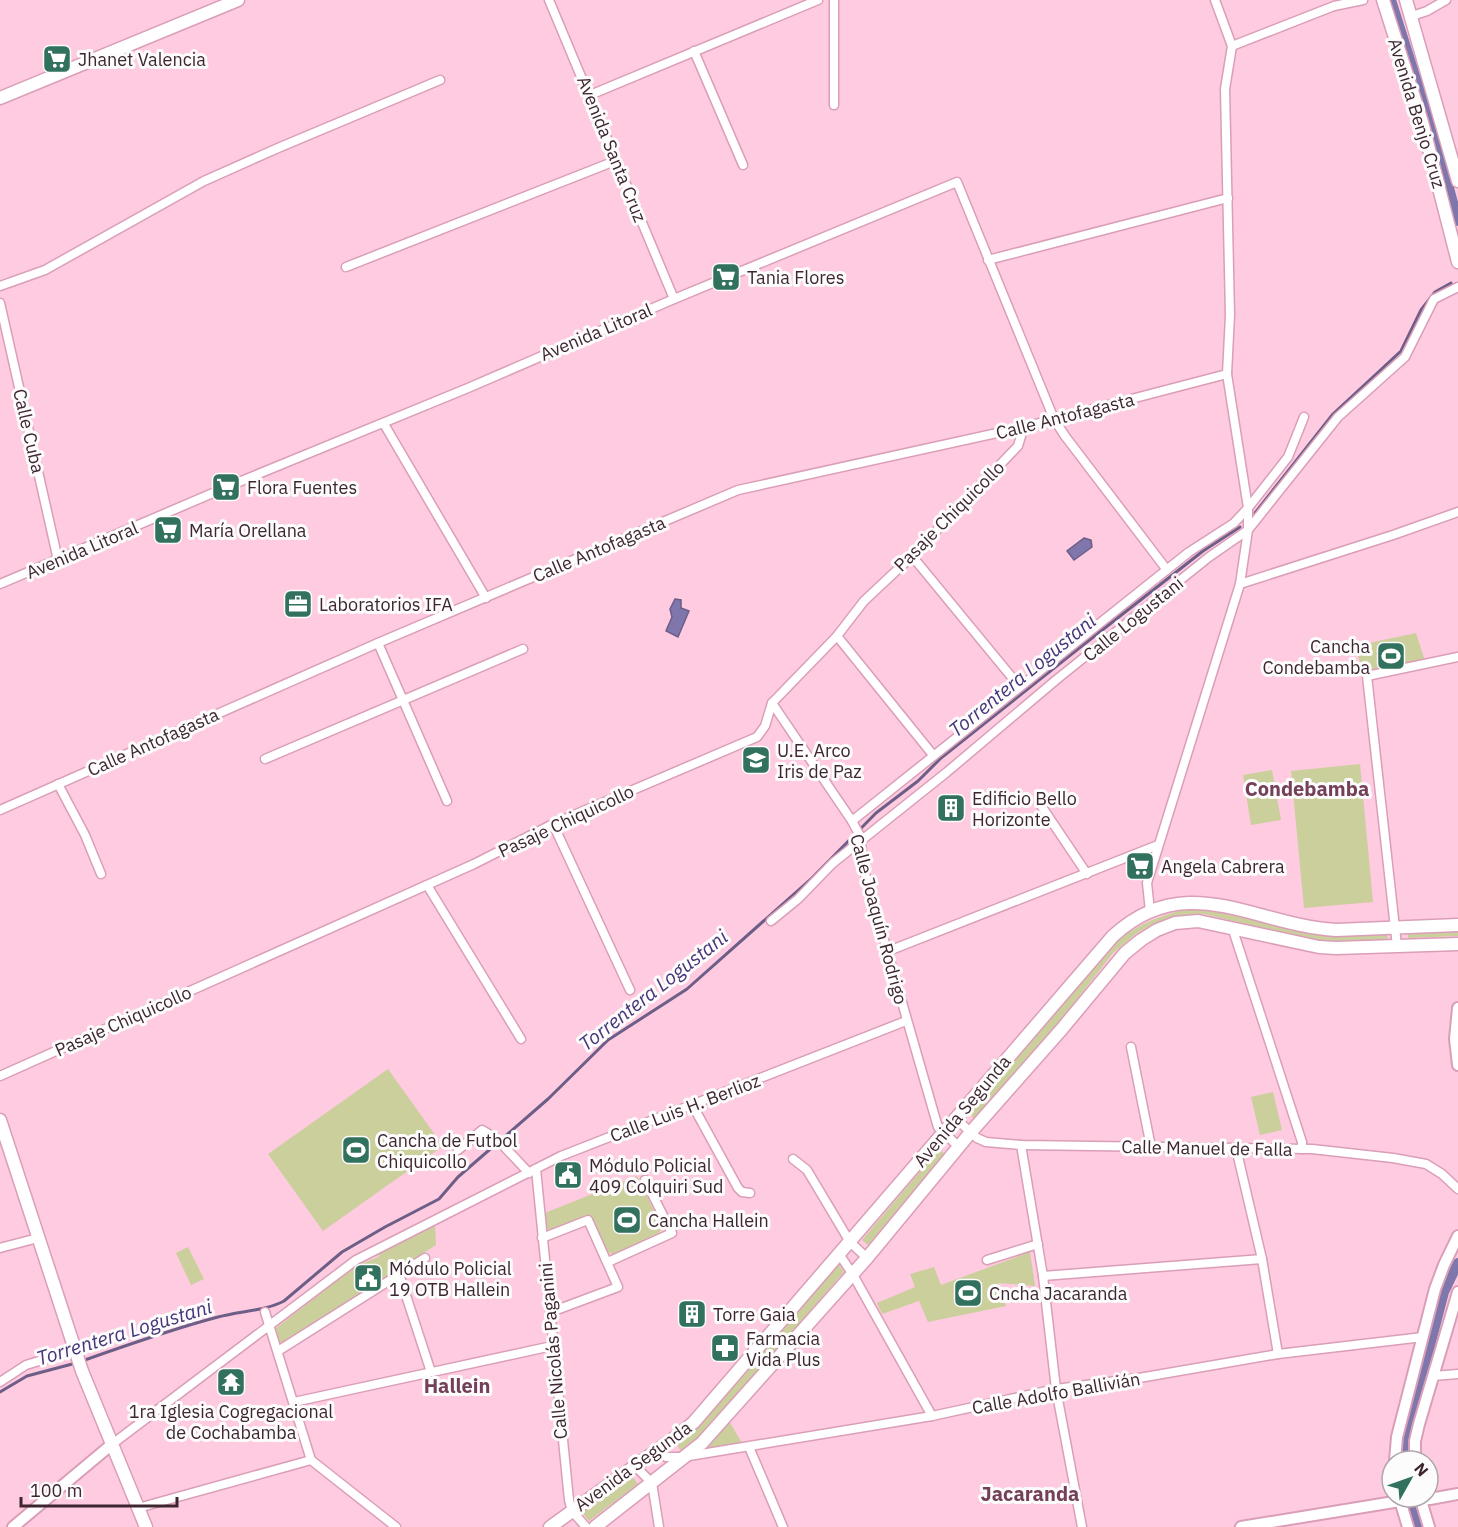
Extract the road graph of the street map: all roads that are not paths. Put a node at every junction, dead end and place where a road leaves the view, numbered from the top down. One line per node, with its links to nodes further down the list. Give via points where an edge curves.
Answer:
1 (238, 0): 15 (main road)
2 (549, 0): 14 (street, Avenida Santa Cruz)
3 (818, 0): 12 (street)
4 (834, 0): 16 (street)
5 (1215, 0): 11 (street)
6 (1363, 0): 11 (street, via 1334,6)
7 (1383, 0): 22 (main road, Avenida Benjo Cruz, via 1422,122)
8 (1406, 0): 10 (main road, Avenida Benjo Cruz)
9 (1446, 0): 10 (street)
10 (1412, 16): 19 (main road, Avenida Benjo Cruz)
11 (1232, 46): 20 (street, via 1225,89)
12 (694, 51): 14 (street); 18 (street)
13 (440, 81): 24 (street, via 204,181 45,270)
14 (590, 94): 17 (street, Avenida Santa Cruz)
15 (0, 98)
16 (834, 105)
17 (615, 161): 23 (street); 26 (street, Avenida Santa Cruz)
18 (743, 165)
19 (1458, 182)
20 (1228, 198): 21 (street); 28 (street)
21 (988, 260): 26 (street, Avenida Litoral, via 957,182); 30 (street, Avenida Litoral)
22 (1458, 262)
23 (346, 267)
24 (0, 286)
25 (1458, 287): 35 (street, Calle Logustani, via 1434,299 1405,357 1338,417)
26 (674, 299): 31 (street, Avenida Litoral)
27 (0, 303): 37 (street, Calle Cuba)
28 (1227, 374): 30 (street, Calle Antofagasta); 33 (street)
29 (1304, 417): 33 (street, Calle Logustani, via 1288,456)
30 (1054, 419): 32 (street, Calle Antofagasta); 38 (street, Avenida Litoral)
31 (384, 423): 37 (street, Avenida Litoral); 41 (street)
32 (1020, 428): 36 (street, Pasaje Chiquicollo, via 1018,446); 41 (street, Calle Antofagasta, via 738,490)
33 (1248, 508): 35 (street); 38 (street, Calle Logustani, via 1234,523)
34 (1458, 512): 40 (street)
35 (1248, 530): 40 (street); 56 (street, Calle Logustani)
36 (912, 556): 42 (street, Pasaje Chiquicollo, via 864,601); 46 (street)
37 (58, 560): 39 (street, Avenida Litoral)
38 (1167, 570): 46 (street, Calle Logustani)
39 (0, 584)
40 (1240, 584): 57 (street)
41 (486, 598): 43 (street, Calle Antofagasta)
42 (837, 636): 48 (street, Pasaje Chiquicollo); 49 (street)
43 (378, 643): 47 (street); 51 (street, Calle Antofagasta)
44 (522, 649): 47 (street)
45 (1458, 657): 65 (street, via 1367,676)
46 (1019, 686): 49 (street, Calle Logustani)
47 (403, 700): 50 (street); 52 (street)
48 (772, 703): 55 (street, Pasaje Chiquicollo, via 757,737); 56 (street, Calle Joaquín Rodrigo)
49 (933, 755): 56 (street, Calle Logustani)
50 (265, 759)
51 (58, 784): 54 (street, Calle Antofagasta); 58 (street)
52 (447, 801)
53 (1040, 804): 59 (street)
54 (0, 810)
55 (553, 824): 60 (street, Pasaje Chiquicollo); 69 (street)
56 (857, 832): 62 (street, Calle Logustani, via 833,863); 68 (street, Calle Joaquín Rodrigo)
57 (1158, 845): 59 (street); 61 (street, via 1147,883)
58 (101, 874)
59 (1087, 874): 68 (street)
60 (428, 885): 72 (street); 75 (street, Pasaje Chiquicollo)
61 (1150, 910): 65 (main road, Avenida Segunda, via 1181,903 1222,904 1318,929); 77 (main road, Avenida Segunda, via 1126,923 1113,936)
62 (771, 921)
63 (1458, 925): 65 (main road, Avenida Segunda)
64 (1232, 927): 67 (main road, Avenida Segunda, via 1336,948); 80 (main road, Avenida Segunda, via 1198,921 1175,923 1141,940 1125,953); 85 (street)
65 (1395, 927): 67 (street)
66 (1458, 944): 67 (main road, Avenida Segunda)
67 (1397, 946)
68 (886, 952): 71 (street, Calle Joaquín Rodrigo)
69 (630, 990)
70 (1458, 1008): 74 (street)
71 (906, 1021): 76 (street, Calle Luis H. Berlioz); 79 (street, Calle Joaquín Rodrigo, via 938,1127)
72 (521, 1038)
73 (1131, 1047): 83 (street)
74 (1458, 1065)
75 (0, 1076)
76 (693, 1106): 88 (street, Calle Luis H. Berlioz, via 561,1156); 91 (street, via 738,1188)
77 (955, 1118): 79 (main road, Avenida Segunda); 80 (street, Calle Manuel de Falla)
78 (0, 1120): 93 (main road)
79 (944, 1132): 82 (street, Calle Joaquín Rodrigo); 95 (main road, Avenida Segunda)
80 (971, 1132): 81 (street, Calle Manuel de Falla, via 986,1142); 82 (main road, Avenida Segunda)
81 (1021, 1145): 83 (street, Calle Manuel de Falla); 96 (street)
82 (959, 1147): 100 (main road, Avenida Segunda)
83 (1151, 1147): 84 (street, Calle Manuel de Falla)
84 (1236, 1148): 85 (street, Calle Manuel de Falla); 101 (street)
85 (1302, 1149): 90 (street, Calle Manuel de Falla, via 1426,1164)
86 (458, 1150): 88 (street, via 482,1130)
87 (793, 1159): 95 (street, via 807,1170)
88 (532, 1171): 94 (street, Calle Nicolás Paganini); 110 (street, Calle Luis H. Berlioz, via 357,1260)
89 (645, 1180): 103 (street, via 672,1233)
90 (1458, 1189)
91 (750, 1193)
92 (1458, 1236): 111 (street, via 1435,1289)
93 (38, 1238): 97 (street); 115 (main road)
94 (542, 1238): 103 (street, via 588,1220); 109 (street, Calle Nicolás Paganini)
95 (850, 1242): 98 (main road, Avenida Segunda); 100 (street)
96 (1038, 1244): 102 (street); 106 (street)
97 (0, 1248)
98 (839, 1254): 104 (street); 127 (main road, Avenida Segunda, via 708,1407)
99 (425, 1258): 105 (street)
100 (867, 1258): 104 (main road, Avenida Segunda)
101 (1262, 1259): 106 (street); 114 (street)
102 (987, 1260)
103 (608, 1262): 109 (street, via 618,1287)
104 (852, 1273): 122 (street); 128 (main road, Avenida Segunda, via 702,1443)
105 (399, 1274): 113 (street); 116 (street)
106 (1043, 1276): 120 (street)
107 (1458, 1292): 118 (street)
108 (265, 1312): 110 (street)
109 (551, 1312): 112 (street, Calle Nicolás Paganini)
110 (270, 1327): 113 (street); 123 (street, Calle Luis H. Berlioz)
111 (1423, 1337): 114 (street, Calle Adolfo Ballivián); 125 (street)
112 (552, 1346): 116 (street); 138 (street, Calle Nicolás Paganini)
113 (278, 1352): 121 (street)
114 (1278, 1354): 120 (street, Calle Adolfo Ballivián)
115 (77, 1358): 119 (street, via 26,1365); 123 (main road)
116 (430, 1372): 121 (street)
117 (1458, 1374): 118 (street)
118 (1433, 1376): 126 (street)
119 (0, 1382)
120 (1056, 1389): 122 (street, Calle Adolfo Ballivián); 147 (street)
121 (294, 1402): 129 (street)
122 (932, 1416): 124 (street, Calle Adolfo Ballivián)
123 (111, 1445): 135 (main road); 139 (street)
124 (749, 1447): 128 (street, Calle Adolfo Ballivián); 146 (street)
125 (1396, 1449)
126 (1415, 1449)
127 (658, 1450): 128 (street, Calle Adolfo Ballivián, via 666,1457); 130 (main road, Avenida Segunda)
128 (683, 1457): 131 (main road, Avenida Segunda)
129 (311, 1460): 135 (street); 141 (street)
130 (635, 1466): 131 (street); 138 (main road, Avenida Segunda)
131 (652, 1483): 144 (main road, Avenida Segunda); 145 (street)
132 (1458, 1494): 133 (street)
133 (1440, 1496)
134 (1380, 1503): 148 (street)
135 (138, 1508): 140 (main road)
136 (1403, 1509): 149 (street)
137 (1423, 1509): 150 (street)
138 (572, 1510): 142 (main road, Avenida Segunda); 143 (street, Calle Nicolás Paganini)
139 (14, 1527)
140 (146, 1527)
141 (396, 1527)
142 (550, 1527)
143 (586, 1527)
144 (595, 1527)
145 (659, 1527)
146 (783, 1527)
147 (1082, 1527)
148 (1241, 1527)
149 (1408, 1527)
150 (1429, 1527)

